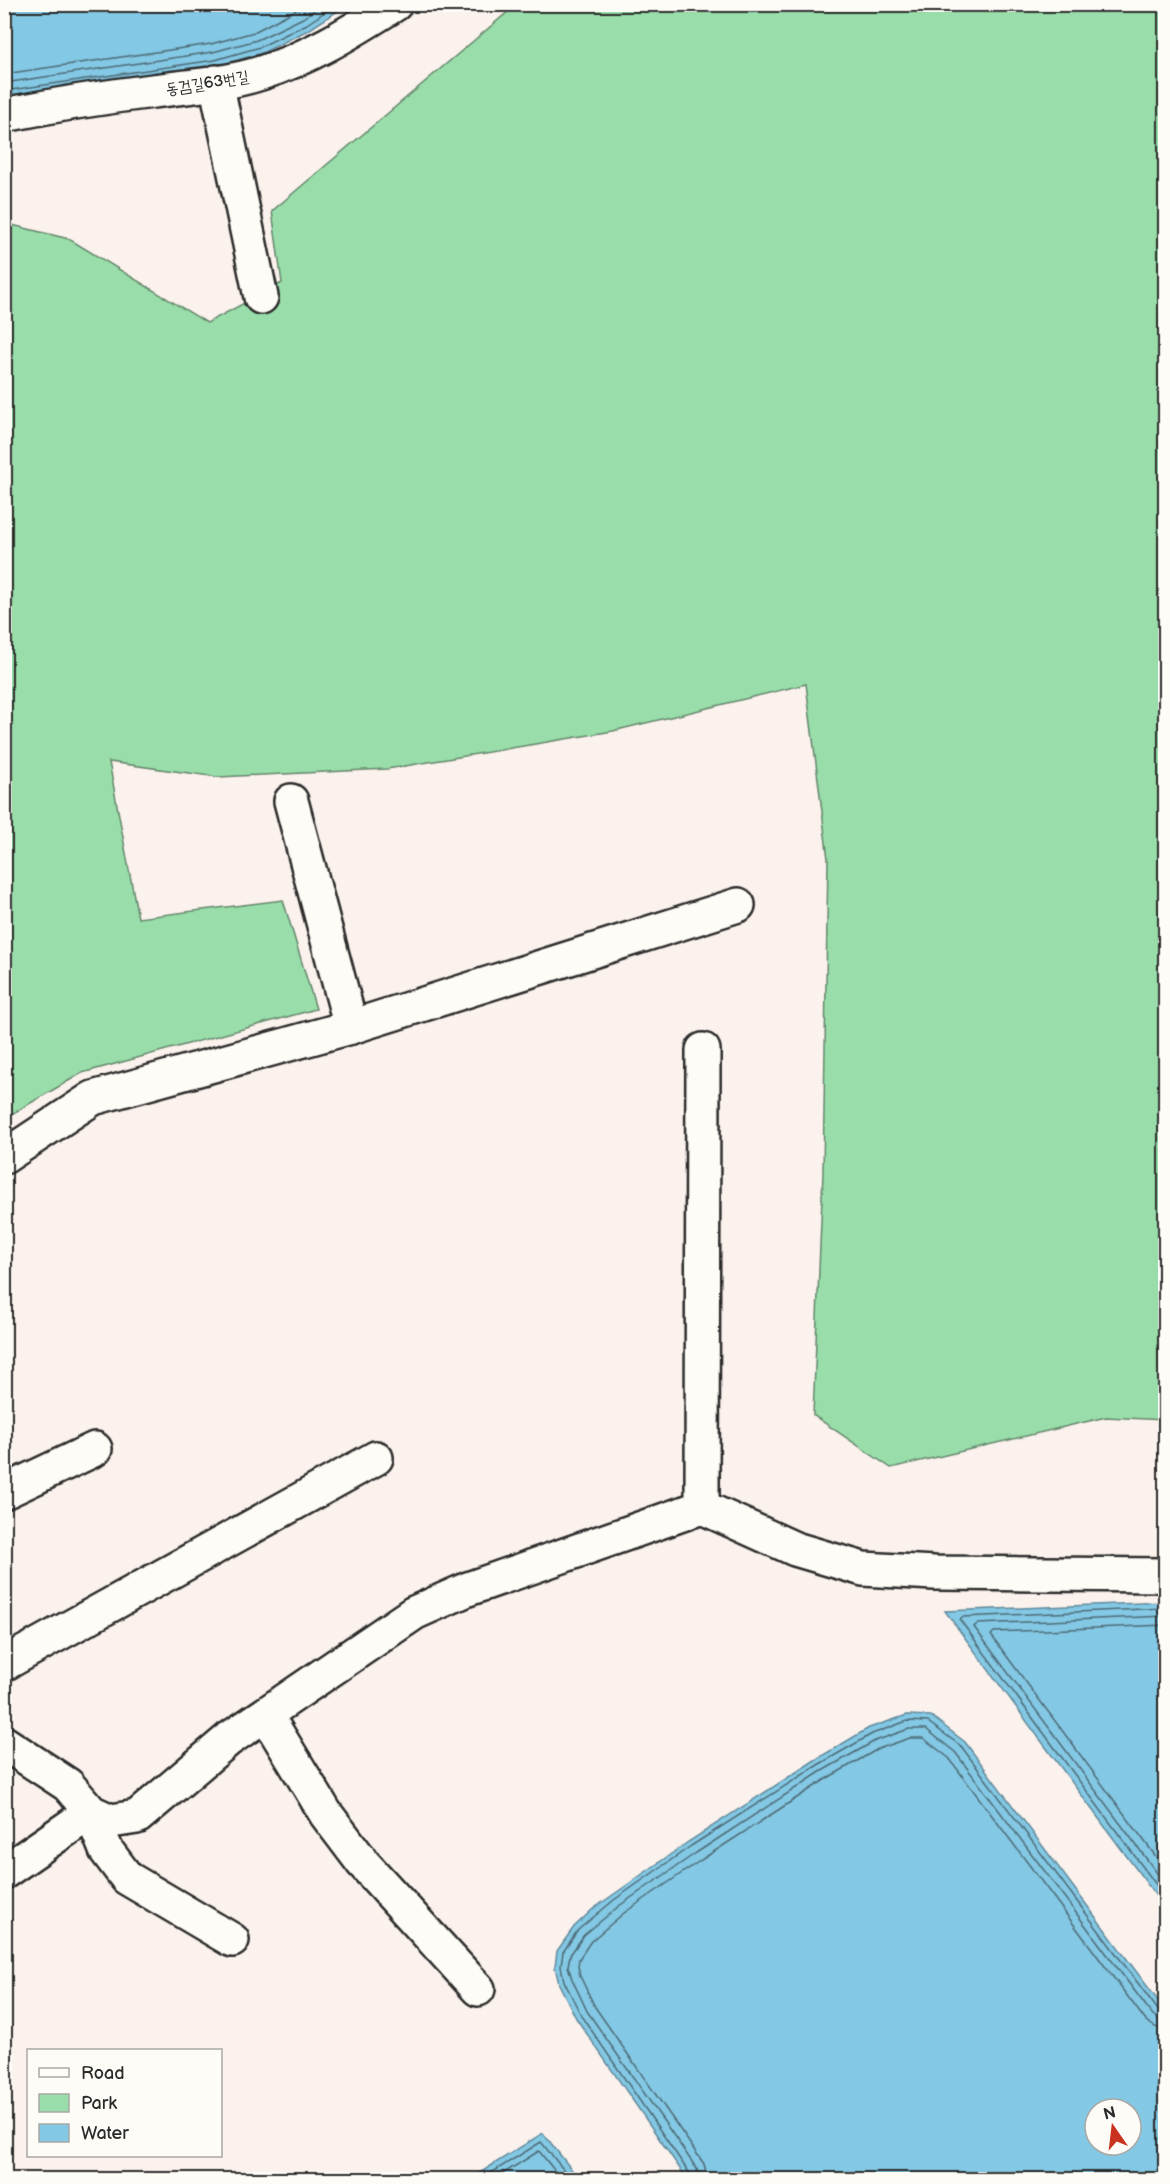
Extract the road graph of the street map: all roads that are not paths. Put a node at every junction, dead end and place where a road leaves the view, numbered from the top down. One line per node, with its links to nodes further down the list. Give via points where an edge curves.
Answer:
1 (395, 4): 2 (street, 동검길63번길, via 346,36 295,62)
2 (216, 82): 3 (street, 동검길63번길); 4 (street)
3 (4, 115)
4 (261, 297)
5 (291, 801): 7 (street)
6 (738, 905): 7 (street)
7 (351, 1027): 9 (street, via 93,1098)
8 (703, 1050): 13 (street)
9 (4, 1157)
10 (95, 1449): 12 (street)
11 (376, 1458): 15 (street)
12 (4, 1492)
13 (702, 1507): 14 (street, via 795,1549 863,1569); 16 (street, via 468,1589 414,1613)
14 (1166, 1575)
15 (4, 1664)
16 (266, 1715): 18 (street, via 229,1739 137,1817 111,1821); 21 (street, via 326,1814 363,1863)
17 (4, 1743): 18 (street, via 68,1785)
18 (91, 1812): 19 (street); 20 (street, via 106,1850 128,1878)
19 (4, 1872)
20 (232, 1940)
21 (478, 1989)

